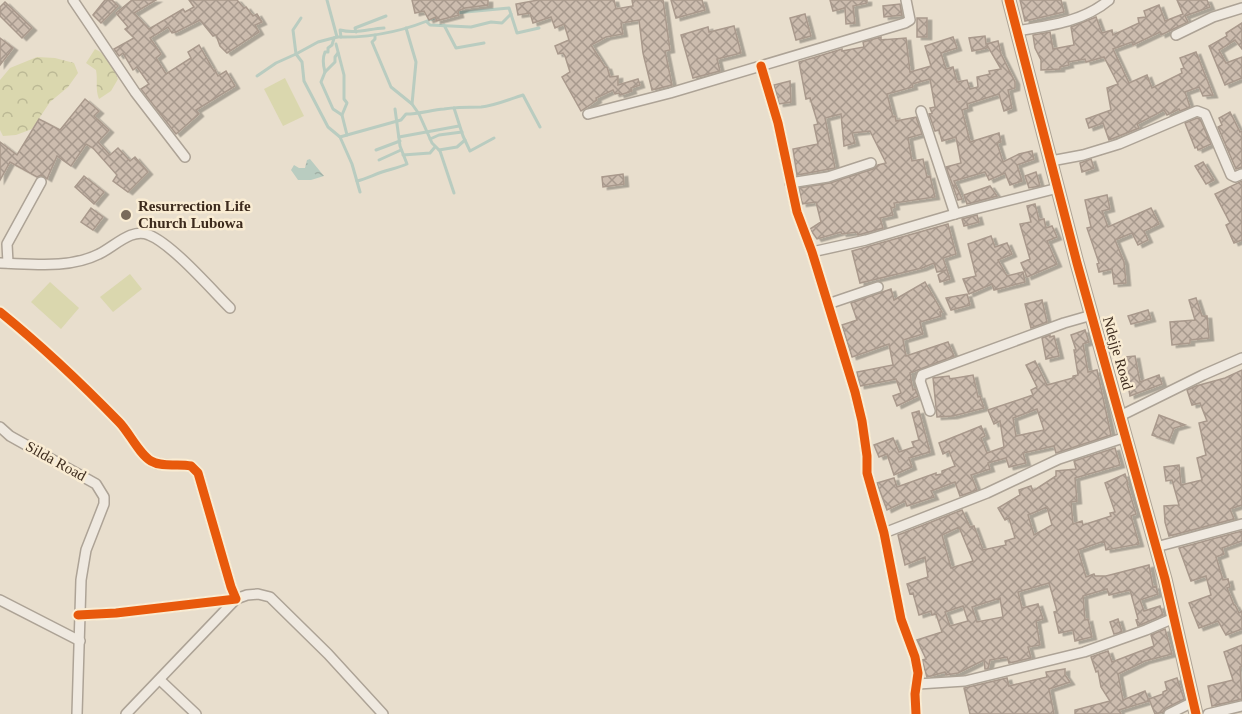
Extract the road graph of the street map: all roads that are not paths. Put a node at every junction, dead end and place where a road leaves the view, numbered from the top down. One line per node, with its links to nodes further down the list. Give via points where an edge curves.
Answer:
1 (73, 0): 11 (street)
2 (906, 0): 8 (street, via 910,20 904,23)
3 (1009, 0): 6 (street, Ndejje Road)
4 (1109, 0): 6 (street, via 1100,8 1056,25)
5 (1242, 8): 7 (street)
6 (1016, 31): 12 (street, Ndejje Road)
7 (1176, 35)
8 (761, 66): 10 (street); 16 (street)
9 (921, 111): 18 (street)
10 (588, 114)
11 (185, 157)
12 (1052, 161): 14 (street, via 1119,144 1197,111 1205,114 1232,175); 17 (street, Ndejje Road)
13 (871, 163): 16 (street, via 828,177)
14 (1242, 174)
15 (42, 182): 20 (street, via 7,244)
16 (790, 183): 19 (street, via 796,212)
17 (1058, 188): 18 (street); 25 (street, Ndejje Road)
18 (955, 214): 19 (street)
19 (812, 252): 22 (street)
20 (4, 263): 23 (street, via 74,263 133,234 147,233 174,253)
21 (878, 286): 22 (street)
22 (828, 304): 32 (street, via 858,401 867,473)
23 (230, 308)
24 (0, 312): 34 (street, via 96,398 149,460 191,466 198,474)
25 (1092, 315): 27 (street, via 922,375 920,381); 28 (street, Ndejje Road)
26 (1242, 358): 28 (street)
27 (930, 411)
28 (1120, 416): 30 (street, Ndejje Road)
29 (0, 426): 36 (street, Silda Road, via 10,436 101,490 104,504 86,550)
30 (1126, 437): 32 (street, via 1059,459 987,493); 33 (street, Ndejje Road)
31 (1242, 524): 33 (street)
32 (884, 533): 40 (street, via 901,619 915,657)
33 (1156, 547): 37 (street, Ndejje Road)
34 (236, 599): 36 (street); 39 (street); 46 (street, via 247,594 270,597)
35 (0, 600): 38 (street)
36 (78, 615): 38 (street, Silda Road)
37 (1174, 618): 40 (street, via 1084,652 965,681); 42 (street, Ndejje Road)
38 (80, 641): 43 (street, Silda Road)
39 (160, 680): 44 (street); 45 (street)
40 (918, 684): 47 (street)
41 (1242, 706): 49 (street)
42 (1195, 708): 48 (street)
43 (77, 714)
44 (126, 714)
45 (195, 714)
46 (383, 714)
47 (916, 714)
48 (1168, 714)
49 (1208, 714)

